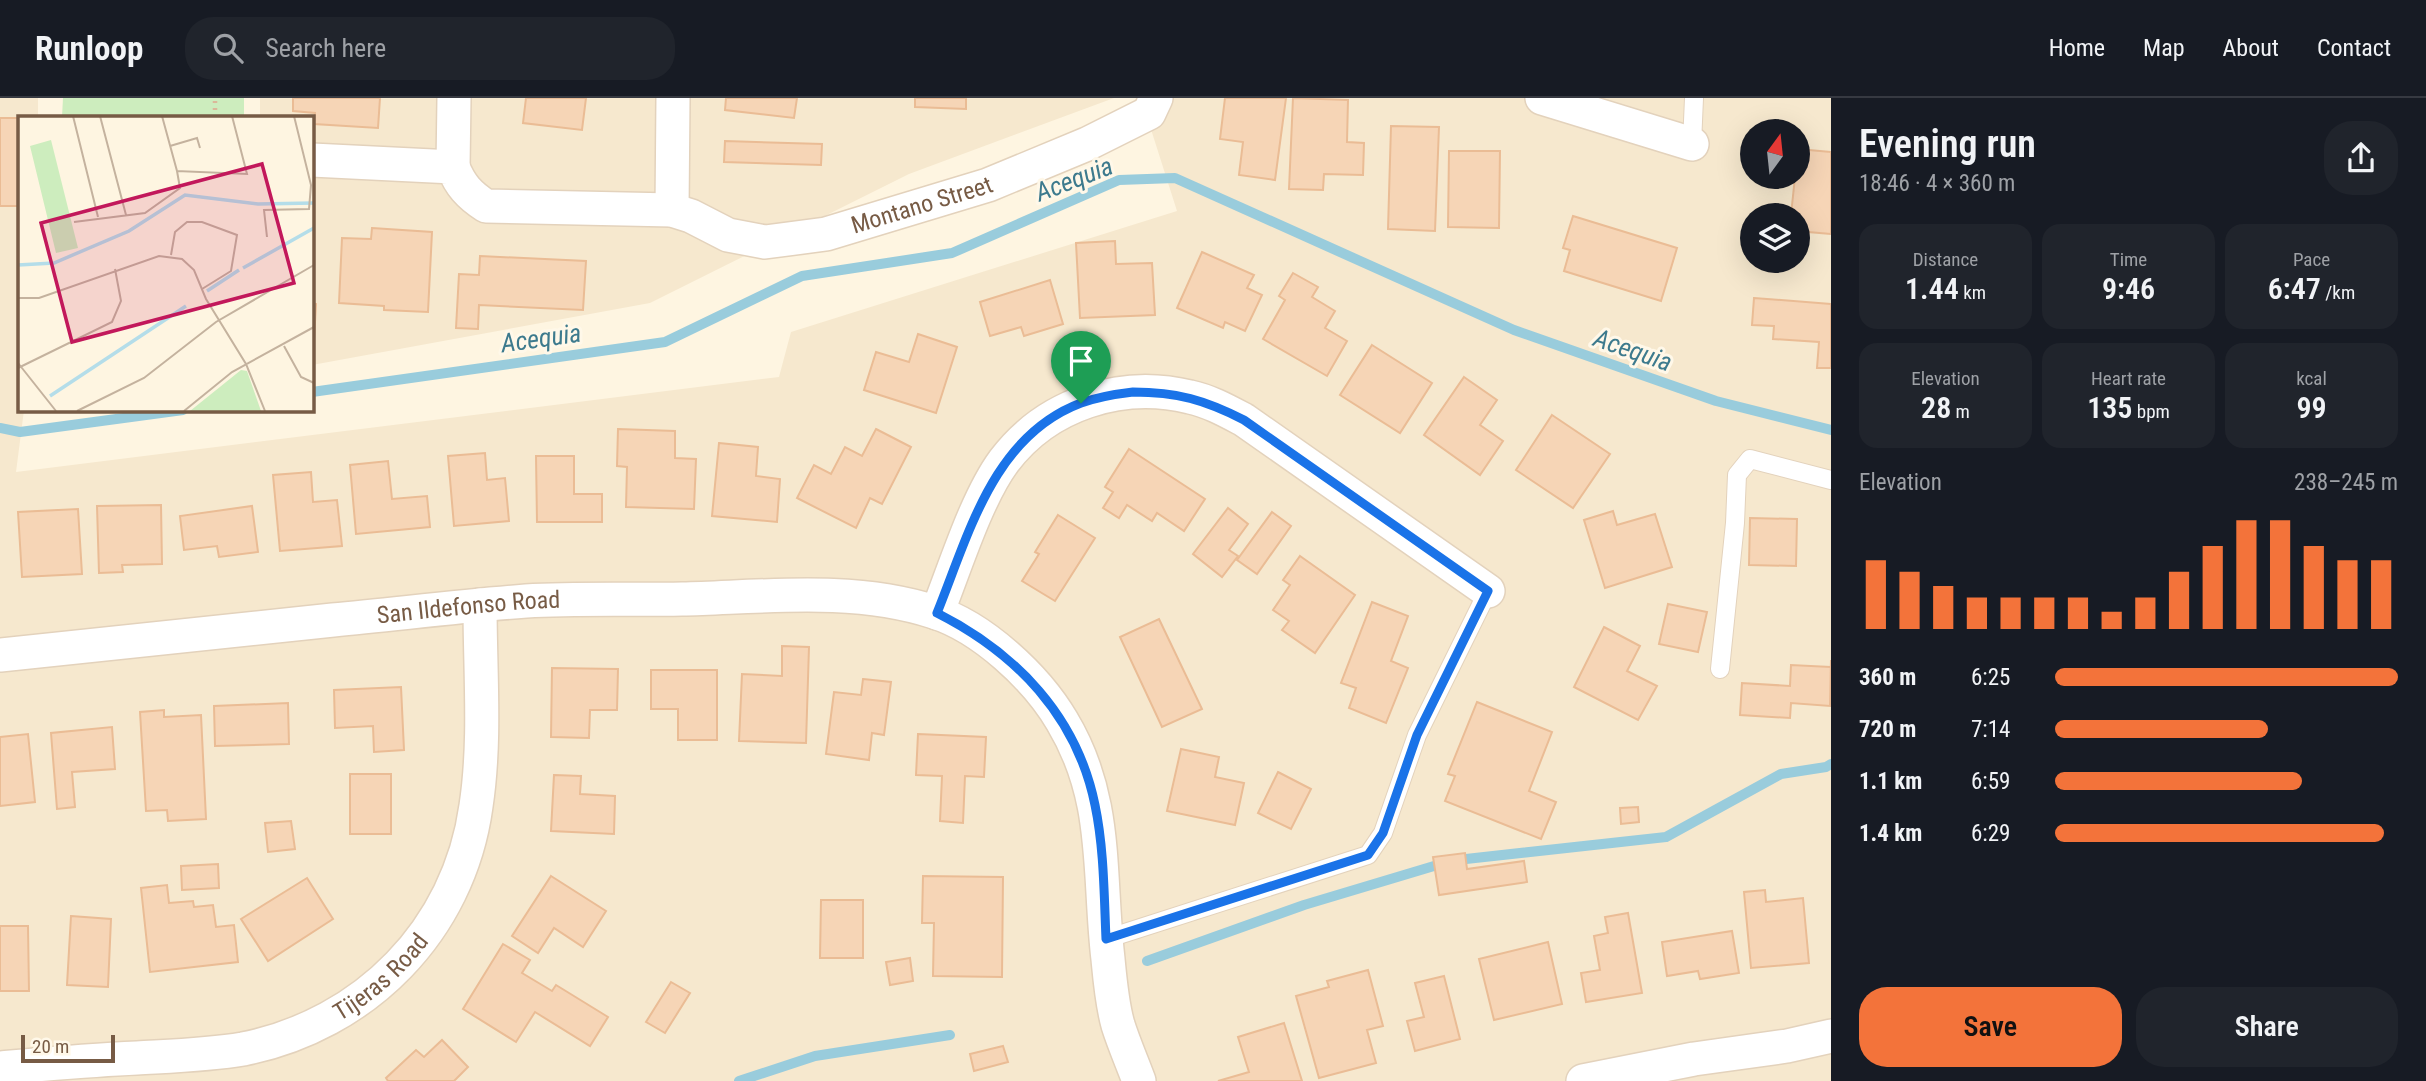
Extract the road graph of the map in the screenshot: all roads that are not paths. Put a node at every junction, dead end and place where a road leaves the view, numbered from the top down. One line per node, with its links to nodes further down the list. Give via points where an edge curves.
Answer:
1 (454, 98): 8 (street)
2 (673, 98): 9 (street)
3 (1156, 98): 9 (street, Montano Street, via 1149,113 988,185 826,234 765,242 728,235)
4 (1542, 98): 6 (street)
5 (1694, 98): 6 (lane)
6 (1692, 144)
7 (313, 160): 8 (street)
8 (453, 167): 9 (street, Montano Street, via 460,184 486,206)
9 (672, 211)
10 (1831, 480): 15 (lane, via 1750,459 1737,475)
11 (1488, 591): 13 (street, via 1244,420 1191,397 1133,392 1081,403 1058,414 1018,445 990,484); 16 (lane, via 1417,735 1383,833 1368,855)
12 (480, 605): 13 (street, San Ildefonso Road, via 568,599 815,596 877,600); 14 (street, San Ildefonso Road); 18 (street, Tijeras Road, via 481,752 470,838 438,915 388,977 347,1009 269,1043 214,1053)
13 (937, 613): 16 (street, San Ildefonso Road, via 1015,664 1039,689 1075,743 1096,806)
14 (0, 655)
15 (1720, 669)
16 (1106, 939): 19 (street, San Ildefonso Road, via 1117,1022)
17 (1831, 1036): 20 (street)
18 (0, 1068)
19 (1139, 1081)
20 (1583, 1081)

